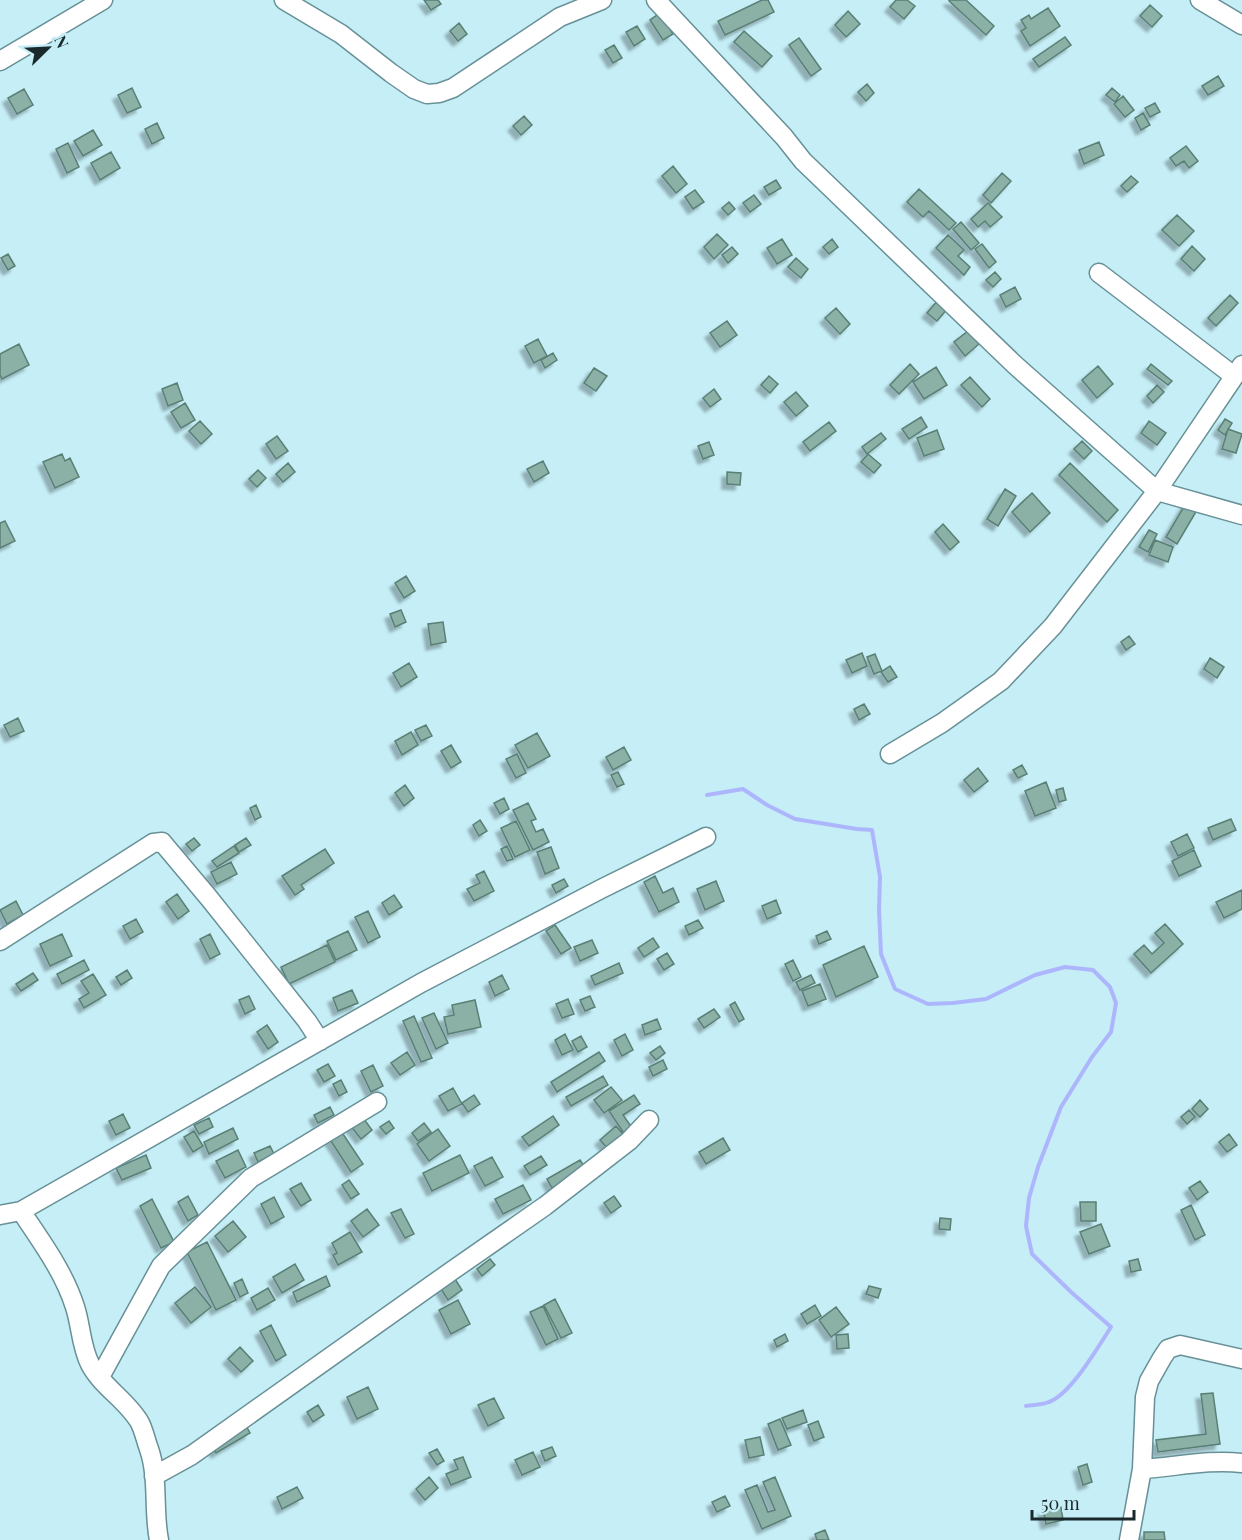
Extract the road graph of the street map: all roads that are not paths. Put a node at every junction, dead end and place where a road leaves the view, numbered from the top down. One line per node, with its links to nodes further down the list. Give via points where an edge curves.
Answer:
1 (103, 0): 7 (street)
2 (284, 0): 3 (street, via 427,94 453,88 560,17)
3 (602, 0)
4 (656, 0): 10 (street, via 803,161 1015,365)
5 (1200, 0): 6 (street)
6 (1242, 25)
7 (0, 61)
8 (1099, 273): 9 (street)
9 (1238, 370): 10 (street)
10 (1157, 490): 11 (street); 12 (street, via 1053,626 1001,681)
11 (1242, 515)
12 (890, 754)
13 (706, 837): 15 (street, via 432,977)
14 (0, 941): 15 (street, via 153,843 162,842)
15 (320, 1041): 18 (street)
16 (377, 1102): 21 (street, via 251,1178 169,1258)
17 (649, 1120): 24 (street, via 629,1141 545,1206 192,1455)
18 (21, 1211): 19 (street); 21 (street, via 58,1270 74,1305 90,1364)
19 (0, 1215)
20 (1242, 1359): 23 (street, via 1180,1345 1168,1348 1149,1381 1145,1397)
21 (100, 1377): 24 (street, via 140,1423)
22 (1242, 1464): 23 (street, via 1198,1463)
23 (1142, 1469): 26 (street)
24 (153, 1476): 25 (street)
25 (159, 1540)
26 (1129, 1540)

